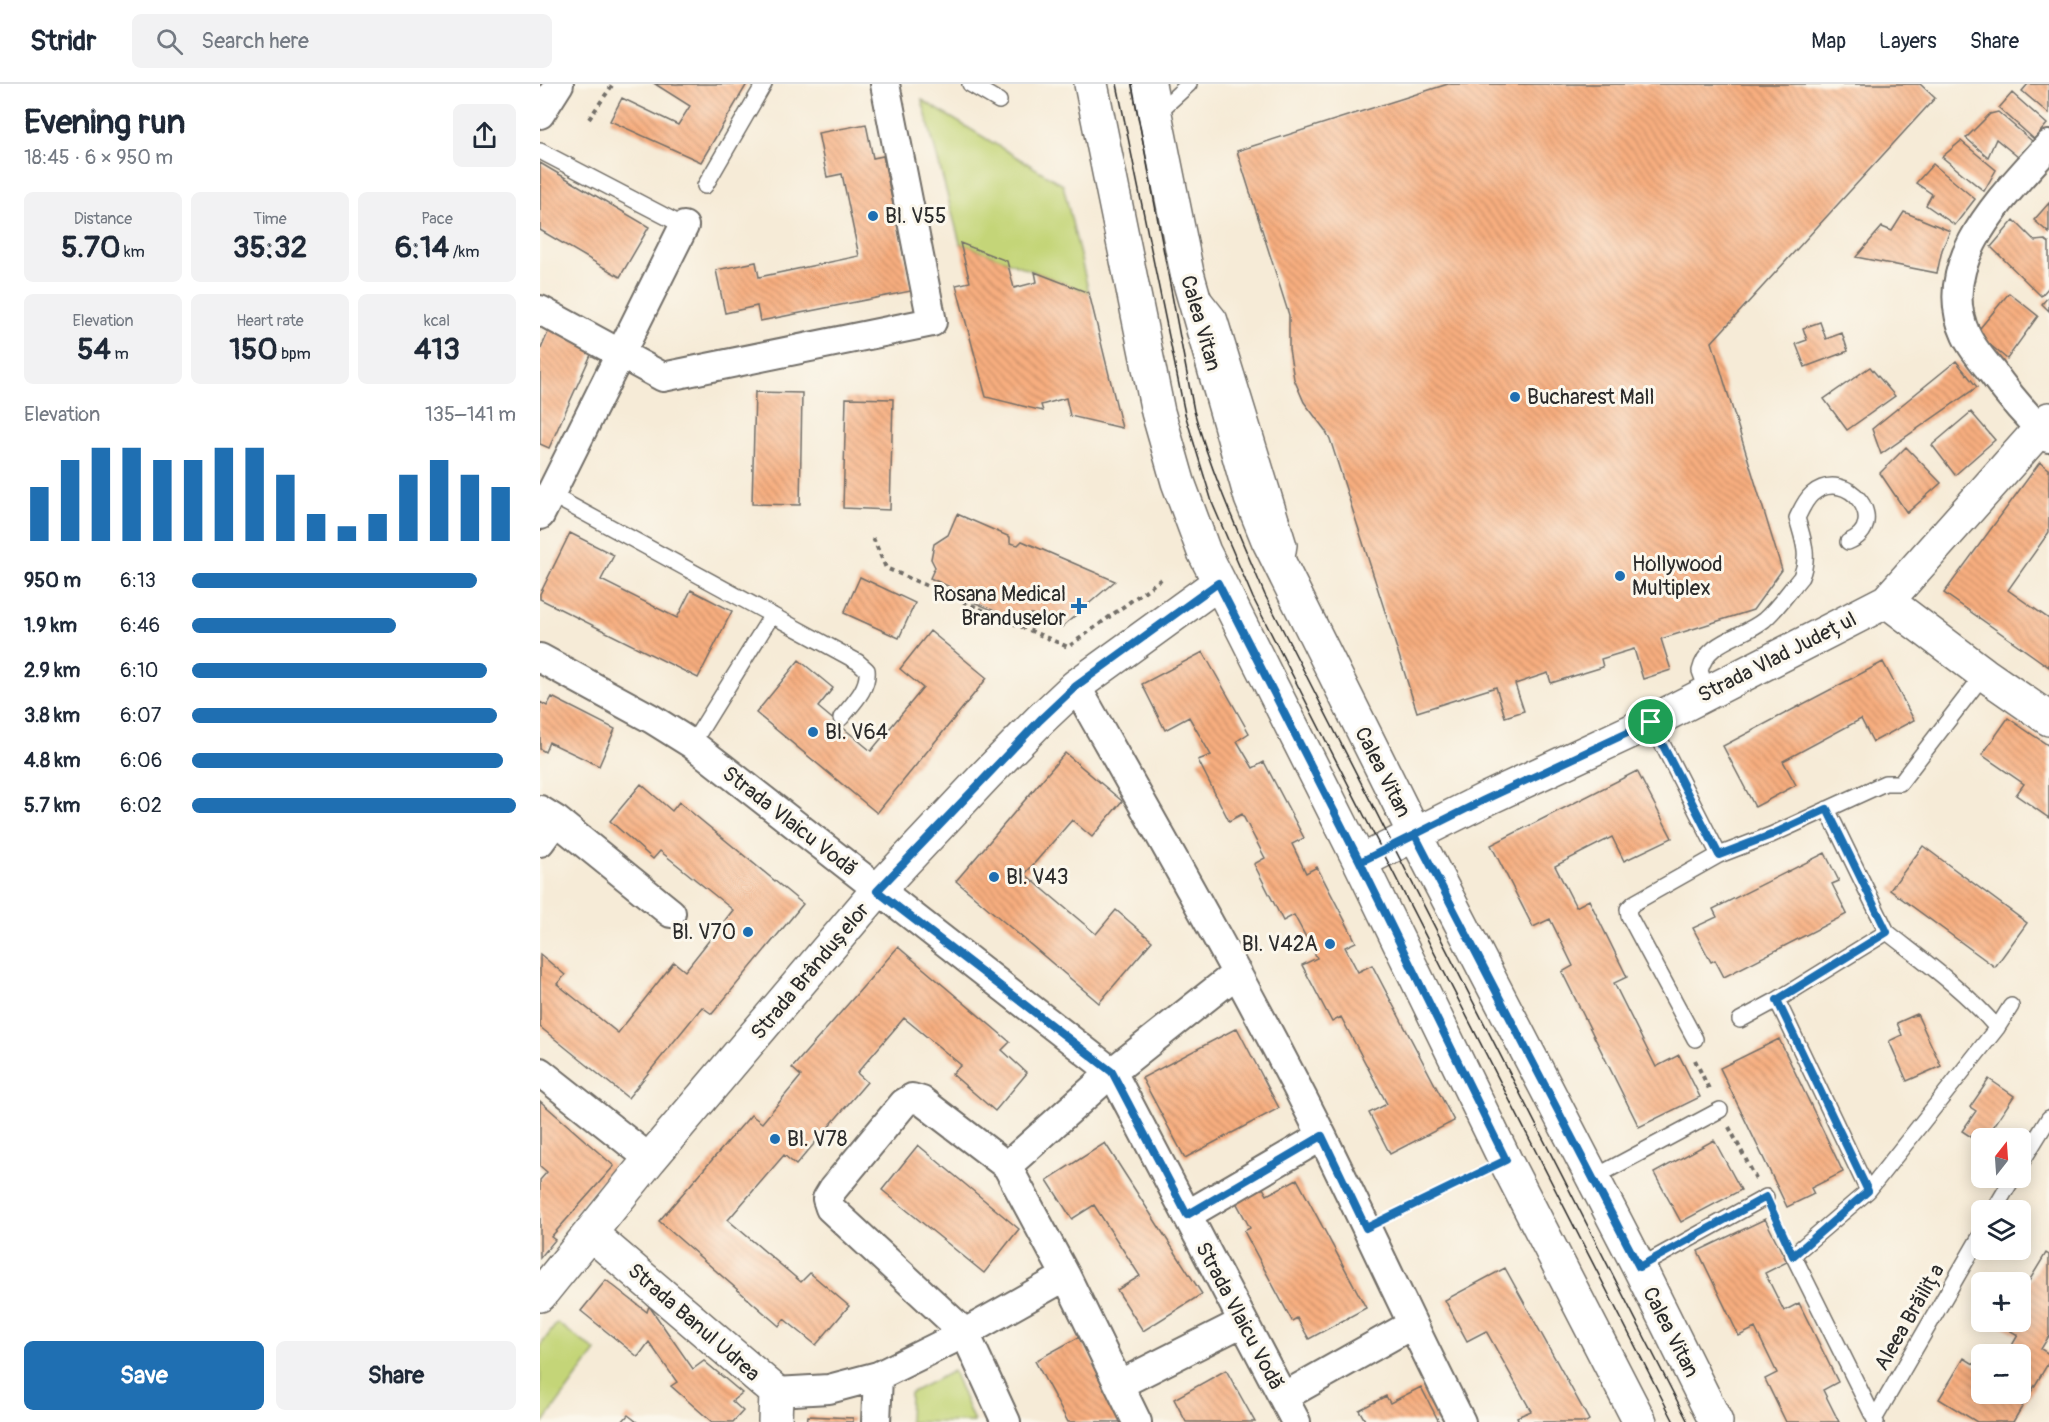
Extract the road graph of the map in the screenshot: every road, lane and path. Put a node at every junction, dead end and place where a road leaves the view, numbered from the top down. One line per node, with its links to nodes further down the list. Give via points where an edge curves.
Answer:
1 (560, 84): 10 (street)
2 (613, 84): 11 (path)
3 (764, 84): 14 (lane)
4 (885, 84): 17 (street, via 932,322 663,377)
5 (970, 84): 9 (lane)
6 (1092, 84): 23 (main road, via 1158,412 1178,482)
7 (1190, 84): 8 (lane)
8 (1152, 100): 36 (main road, Calea Vitan, via 1187,273 1251,498 1284,576)
9 (999, 101)
10 (540, 114)
11 (589, 119)
12 (2049, 145): 18 (street, via 1998,203 1974,238 1958,285 1966,335 2010,397)
13 (540, 151): 15 (lane)
14 (705, 186)
15 (684, 226): 17 (street)
16 (540, 310): 17 (street)
17 (620, 354): 19 (street)
18 (2046, 429): 24 (main road, Strada Vlad Județul)
19 (544, 499): 25 (lane)
20 (873, 538): 22 (path, via 886,568 1068,647)
21 (1848, 542): 29 (lane, via 1857,538 1865,526 1865,508 1860,499 1843,487 1820,489 1811,495 1797,518 1806,552 1801,577 1759,624 1706,654 1700,671)
22 (1164, 577)
23 (1218, 583): 28 (main road, Strada Brândușelor); 38 (main road)
24 (1887, 601): 27 (main road); 29 (main road, Strada Vlad Județul)
25 (772, 615): 30 (lane, via 867,670 865,686); 33 (lane)
26 (540, 658): 33 (street, Strada Vlaicu Vodă)
27 (1984, 674): 31 (main road); 34 (lane, via 1900,783 1885,783)
28 (1076, 686): 39 (main road, Strada Brândușelor); 42 (street)
29 (1708, 693): 32 (main road, Strada Vlad Județul)
30 (841, 718)
31 (2049, 719)
32 (1651, 722): 36 (main road, Strada Vlad Județul); 37 (lane)
33 (692, 744): 39 (street, Strada Vlaicu Vodă)
34 (1827, 809): 37 (lane); 41 (lane)
35 (545, 824): 40 (street)
36 (1415, 835): 38 (main road, Strada Vlad Județul); 57 (main road, Calea Vitan)
37 (1719, 855): 47 (lane, via 1628,909)
38 (1360, 862): 55 (main road)
39 (877, 891): 49 (street, Strada Vlaicu Vodă); 54 (main road, Strada Brândușelor)
40 (671, 913)
41 (1887, 932): 43 (lane); 46 (lane, via 1984,1012)
42 (1237, 974): 49 (street); 52 (street)
43 (1777, 1000): 45 (lane); 58 (lane)
44 (2011, 1006): 46 (lane)
45 (1740, 1020)
46 (1997, 1028): 58 (lane)
47 (1695, 1039): 50 (path, via 1694,1059)
48 (540, 1072): 54 (street)
49 (1112, 1072): 56 (street); 60 (street, Strada Vlaicu Vodă)
50 (1720, 1110): 57 (lane); 59 (path)
51 (2049, 1118): 53 (lane)
52 (1322, 1136): 60 (street); 61 (street)
53 (2031, 1147)
54 (650, 1159): 62 (main road, Strada Brândușelor)
55 (1506, 1160): 61 (path); 81 (main road)
56 (1007, 1166): 66 (street); 70 (street, via 922,1101 912,1098 827,1199 831,1208)
57 (1593, 1178): 65 (main road, Calea Vitan)
58 (1868, 1191): 64 (lane)
59 (1766, 1197): 64 (path); 65 (lane)
60 (1187, 1215): 68 (street, Strada Vlaicu Vodă)
61 (1366, 1228): 69 (street)
62 (590, 1233): 67 (main road, Strada Brândușelor); 74 (main road, Strada Banul Udrea)
63 (1971, 1252): 75 (lane, Aleea Brăilița)
64 (1793, 1256): 75 (lane)
65 (1639, 1267): 82 (main road, Calea Vitan)
66 (1066, 1275): 70 (street); 72 (street)
67 (540, 1295)
68 (1243, 1322): 72 (street); 73 (street, Strada Vlaicu Vodă)
69 (1411, 1325): 73 (street); 80 (street)
70 (965, 1333): 71 (street); 77 (street)
71 (878, 1376): 74 (street); 76 (street)
72 (1120, 1384): 78 (street)
73 (1283, 1397): 79 (street, Strada Vlaicu Vodă)
74 (776, 1407)
75 (1876, 1420)
76 (876, 1422)
77 (1006, 1422)
78 (1137, 1422)
79 (1296, 1422)
80 (1461, 1422)
81 (1640, 1422)
82 (1716, 1422)

